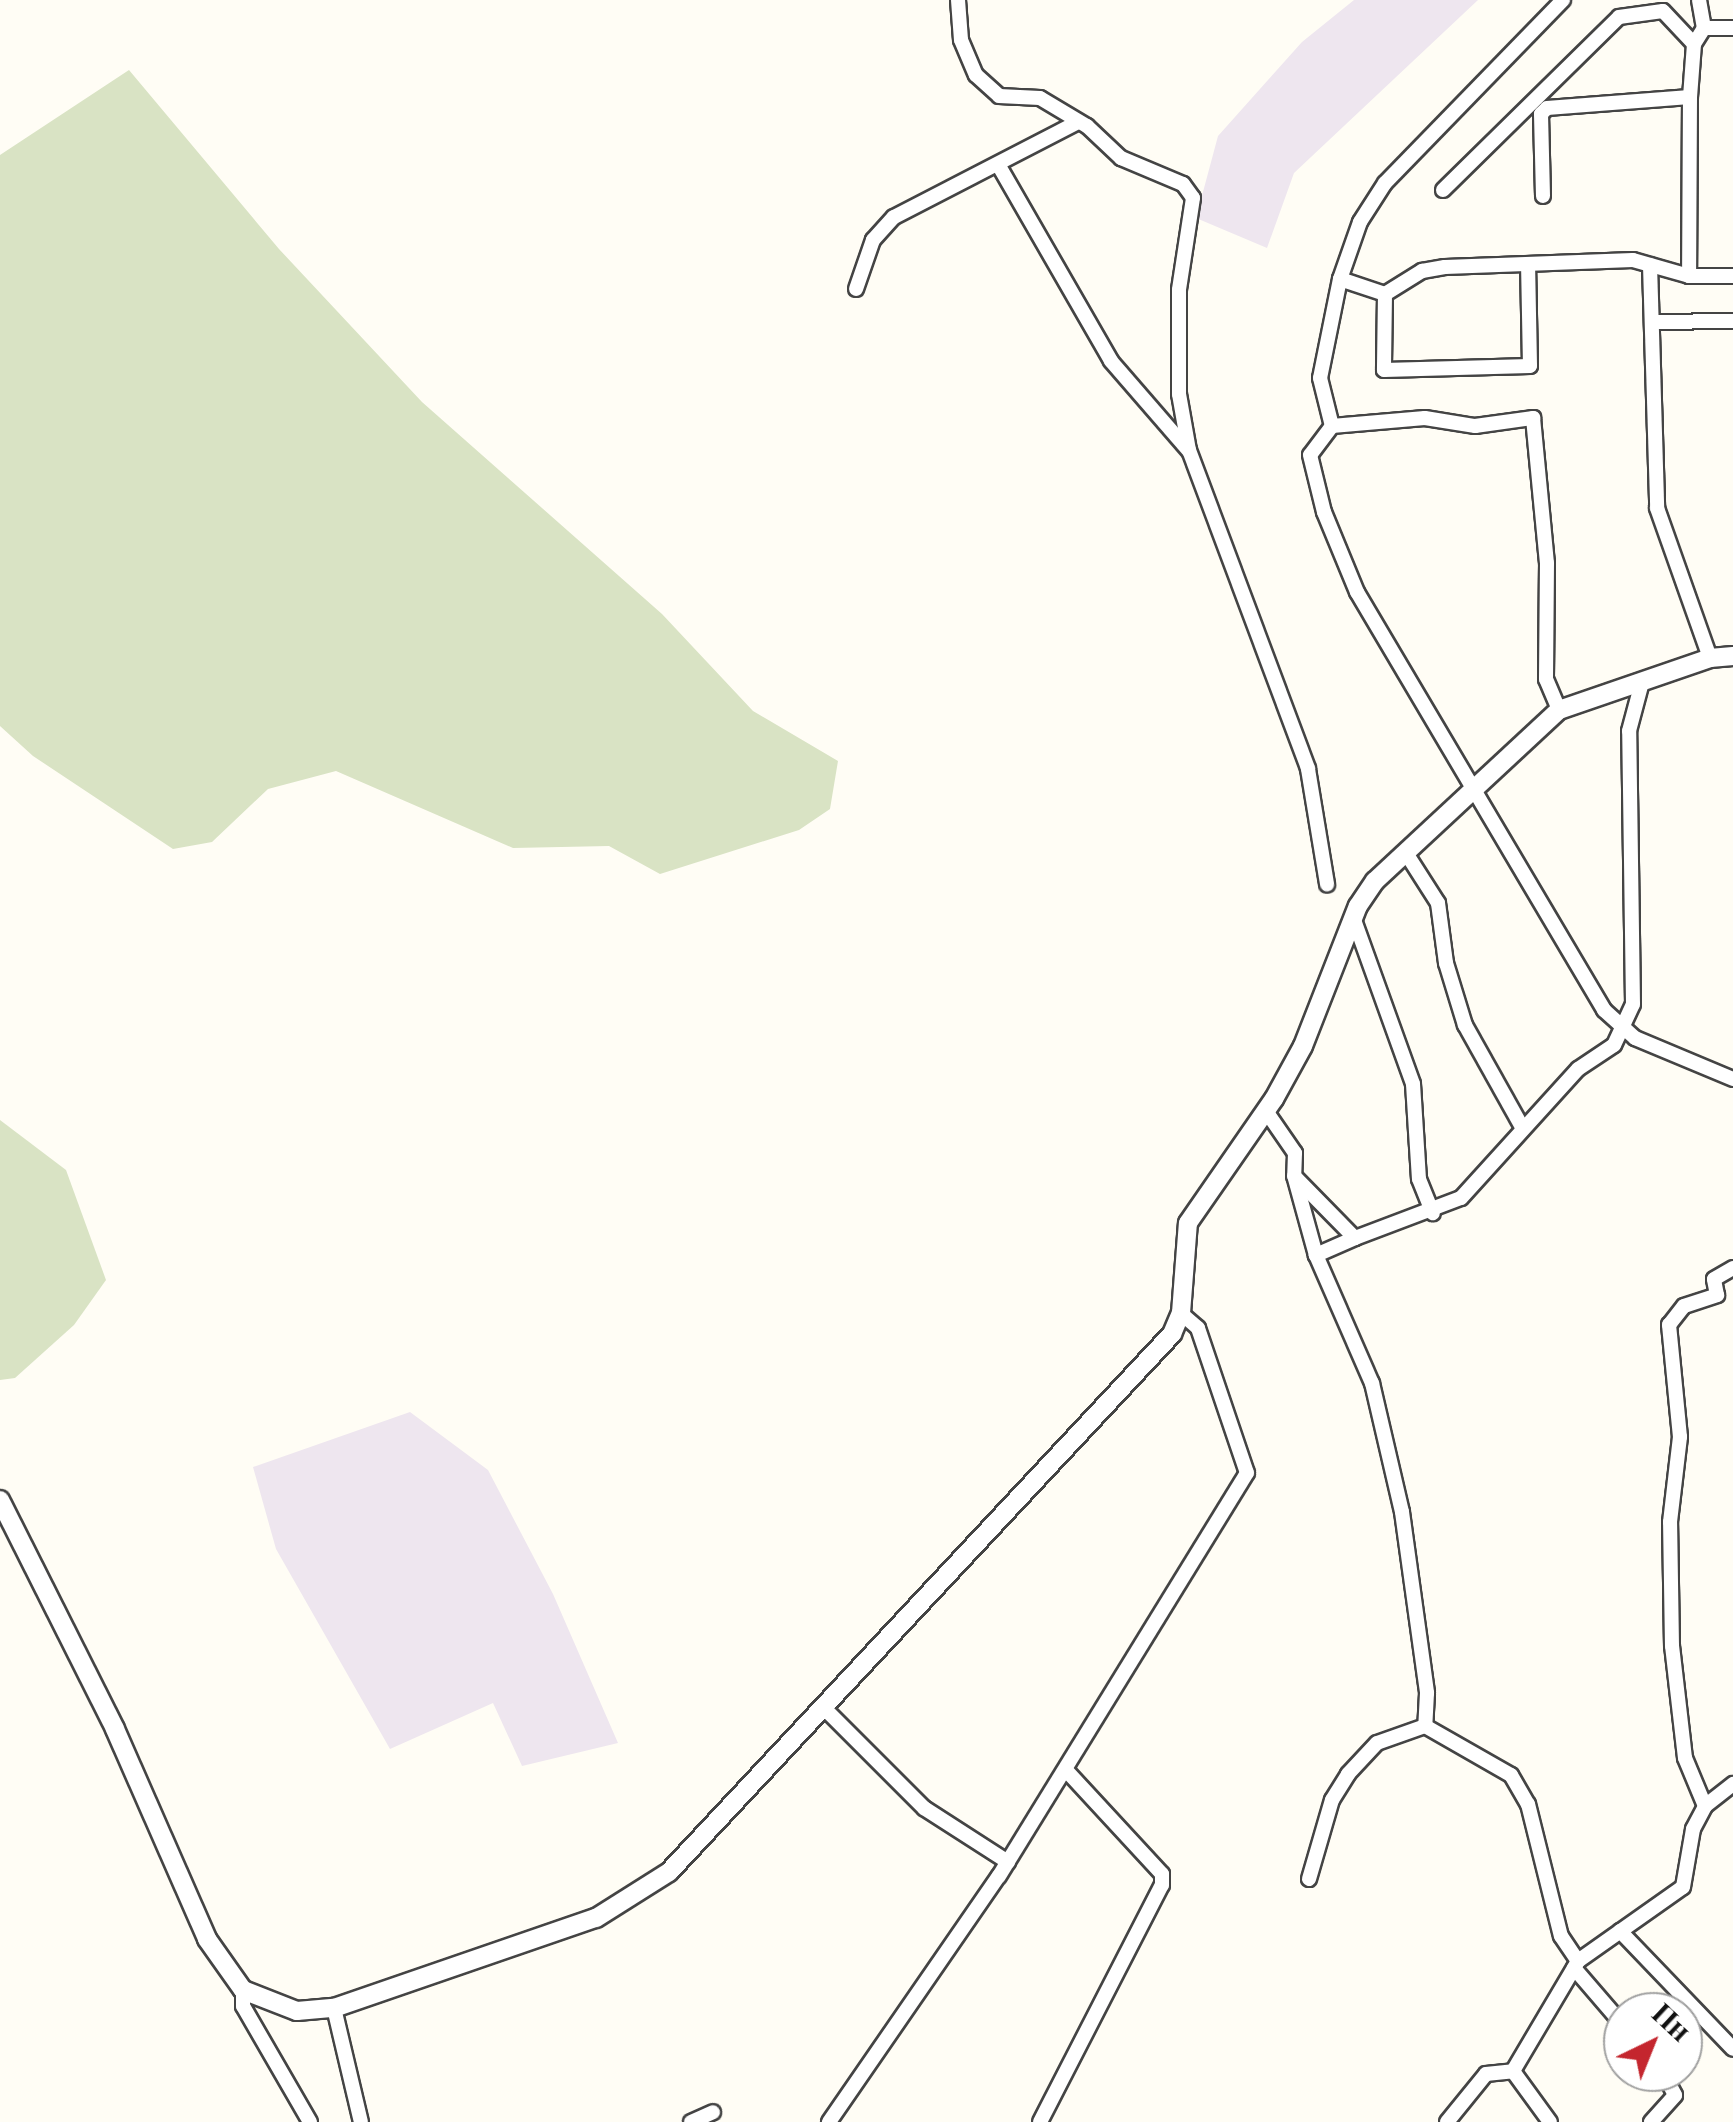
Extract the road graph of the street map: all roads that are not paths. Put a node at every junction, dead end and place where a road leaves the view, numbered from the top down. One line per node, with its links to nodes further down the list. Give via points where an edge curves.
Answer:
1 (958, 0): 8 (street, via 961,40 976,74 999,96 1040,98)
2 (1563, 0): 16 (street, via 1385,183 1360,222)
3 (1699, 0): 4 (street)
4 (1704, 28): 5 (street); 6 (street)
5 (1733, 28)
6 (1694, 44): 7 (street); 10 (street, via 1662,11 1619,18)
7 (1690, 97): 11 (street, via 1547,108); 14 (street)
8 (1076, 123): 9 (street); 22 (street, via 1121,158 1183,184 1193,198 1179,290 1179,394)
9 (999, 166): 17 (street, via 894,216 874,240); 22 (street, via 1111,361)
10 (1442, 190)
11 (1543, 196)
12 (1528, 265): 13 (street); 18 (street, via 1422,271); 18 (street, via 1530,366 1384,370)
13 (1650, 265): 14 (street); 19 (street)
14 (1689, 276): 15 (street)
15 (1733, 276)
16 (1340, 279): 18 (street); 21 (street, via 1320,378)
17 (856, 289)
18 (1385, 294)
19 (1652, 322): 20 (street); 24 (street, via 1658,508)
20 (1733, 322)
21 (1332, 426): 26 (street, via 1424,418 1475,426 1534,418 1547,563 1546,679); 27 (street, via 1310,455 1324,512 1399,671)
22 (1188, 450): 29 (street, via 1308,769)
23 (1733, 656): 24 (street)
24 (1710, 658): 25 (street)
25 (1642, 682): 26 (street); 31 (street, via 1629,731 1634,1004)
26 (1559, 710): 27 (street)
27 (1476, 790): 28 (street); 31 (street, via 1604,1010)
28 (1406, 853): 30 (street, via 1375,881); 34 (street, via 1438,903 1446,963 1465,1025)
29 (1327, 884)
30 (1353, 918): 33 (street, via 1303,1046); 36 (street, via 1413,1084 1418,1179)
31 (1622, 1028): 32 (street); 34 (street, via 1614,1045 1578,1069)
32 (1733, 1078)
33 (1266, 1112): 35 (street, via 1295,1153); 40 (street, via 1188,1223)
34 (1522, 1127): 36 (street, via 1461,1198)
35 (1294, 1176): 37 (street); 38 (street)
36 (1433, 1213): 37 (street)
37 (1354, 1238): 38 (street)
38 (1316, 1255): 43 (street, via 1377,1401 1402,1512 1428,1693)
39 (1733, 1268): 46 (street, via 1714,1279 1717,1295 1684,1306 1669,1324 1680,1437 1670,1522 1672,1646 1685,1758)
40 (1181, 1314): 42 (street, via 1147,1365); 44 (street, via 1198,1328 1247,1472)
41 (0, 1500): 51 (street, via 115,1729 206,1940)
42 (823, 1707): 47 (street, via 924,1808); 53 (street, via 669,1872 636,1897 495,1957)
43 (1425, 1726): 48 (street, via 1377,1744 1348,1774 1332,1800); 50 (street, via 1511,1775 1528,1804 1561,1936)
44 (1066, 1770): 47 (street); 62 (street, via 1162,1874 1162,1885)
45 (1733, 1784): 46 (street)
46 (1705, 1806): 49 (street, via 1693,1829 1684,1886)
47 (1008, 1862): 61 (street)
48 (1309, 1878)
49 (1620, 1931): 50 (street); 54 (street)
50 (1576, 1964): 52 (street); 55 (street)
51 (243, 1990): 53 (street, via 298,2011); 58 (street, via 243,2006)
52 (1603, 1999)
53 (334, 2008): 59 (street)
54 (1733, 2049)
55 (1513, 2071): 63 (street, via 1486,2074); 64 (street)
56 (1673, 2092): 65 (street)
57 (713, 2112): 60 (street)
58 (310, 2122)
59 (361, 2122)
60 (691, 2122)
61 (829, 2122)
62 (1040, 2122)
63 (1447, 2122)
64 (1550, 2122)
65 (1652, 2122)

